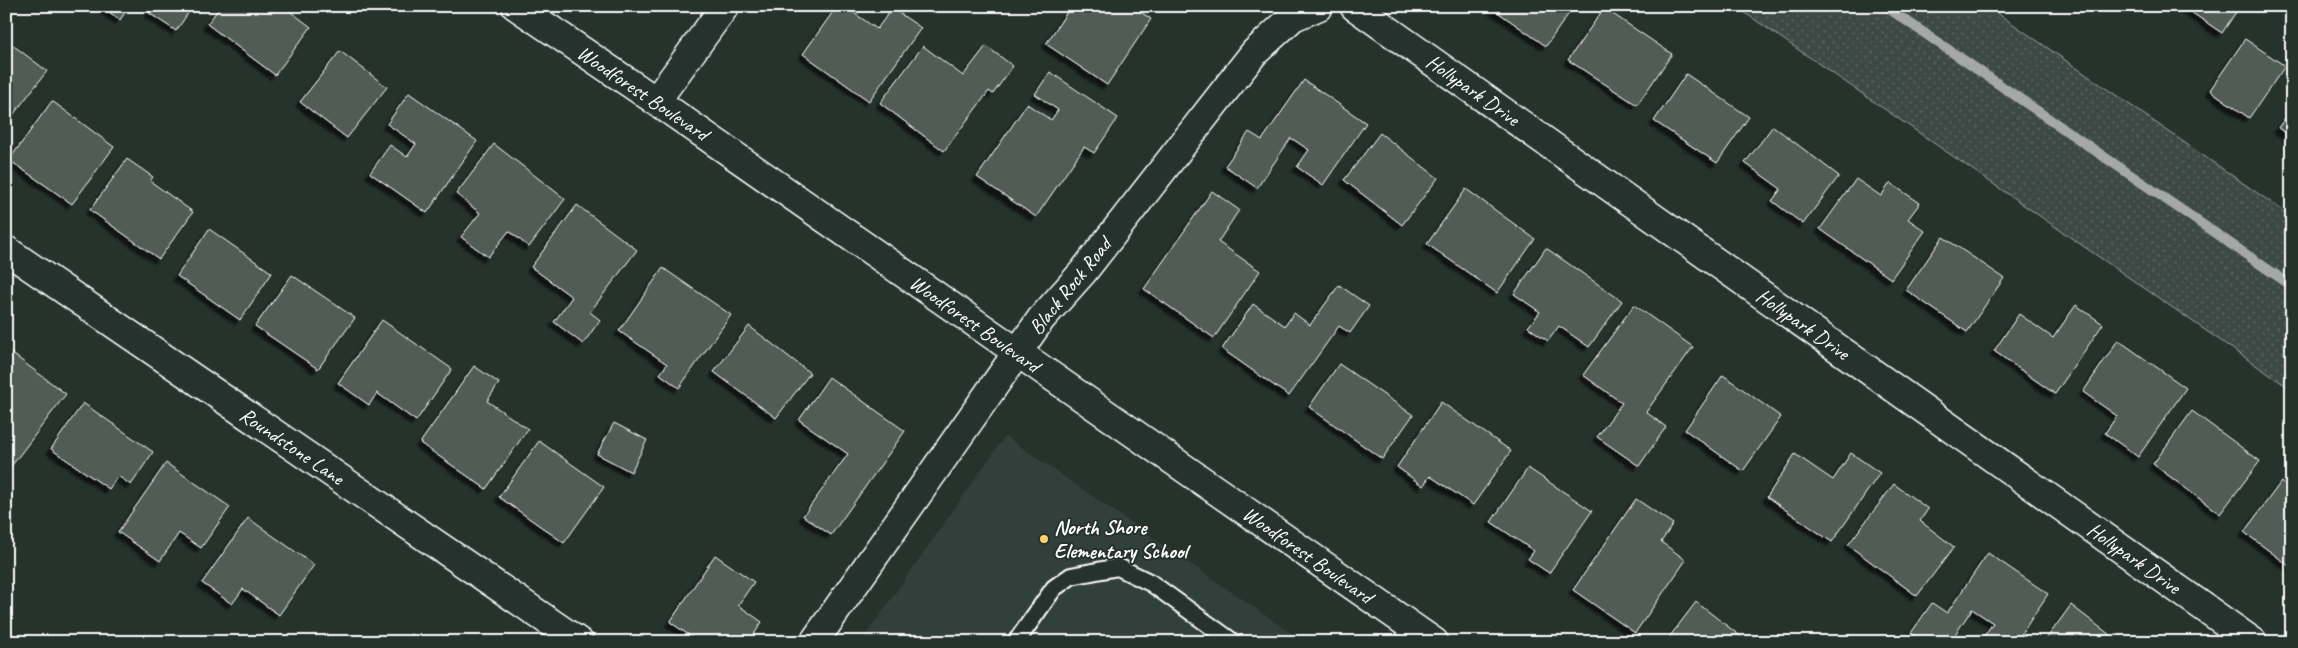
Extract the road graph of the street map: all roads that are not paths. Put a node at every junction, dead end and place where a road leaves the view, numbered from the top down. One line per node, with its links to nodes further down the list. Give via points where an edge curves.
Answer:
1 (516, 6): 5 (street, Woodforest Boulevard)
2 (725, 6): 5 (street)
3 (1319, 6): 7 (street, Black Rock Road, via 1293,17 1254,53 1083,272 1041,319)
4 (1354, 6): 13 (street, Hollypark Drive)
5 (656, 101): 7 (street, Woodforest Boulevard)
6 (6, 250): 8 (street, Roundstone Lane)
7 (1017, 354): 9 (street, Black Rock Road); 12 (street, Woodforest Boulevard)
8 (579, 642)
9 (814, 642)
10 (1016, 642): 11 (lane, via 1054,588 1071,576 1118,567 1151,583)
11 (1233, 642)
12 (1434, 642)
13 (2253, 642)

